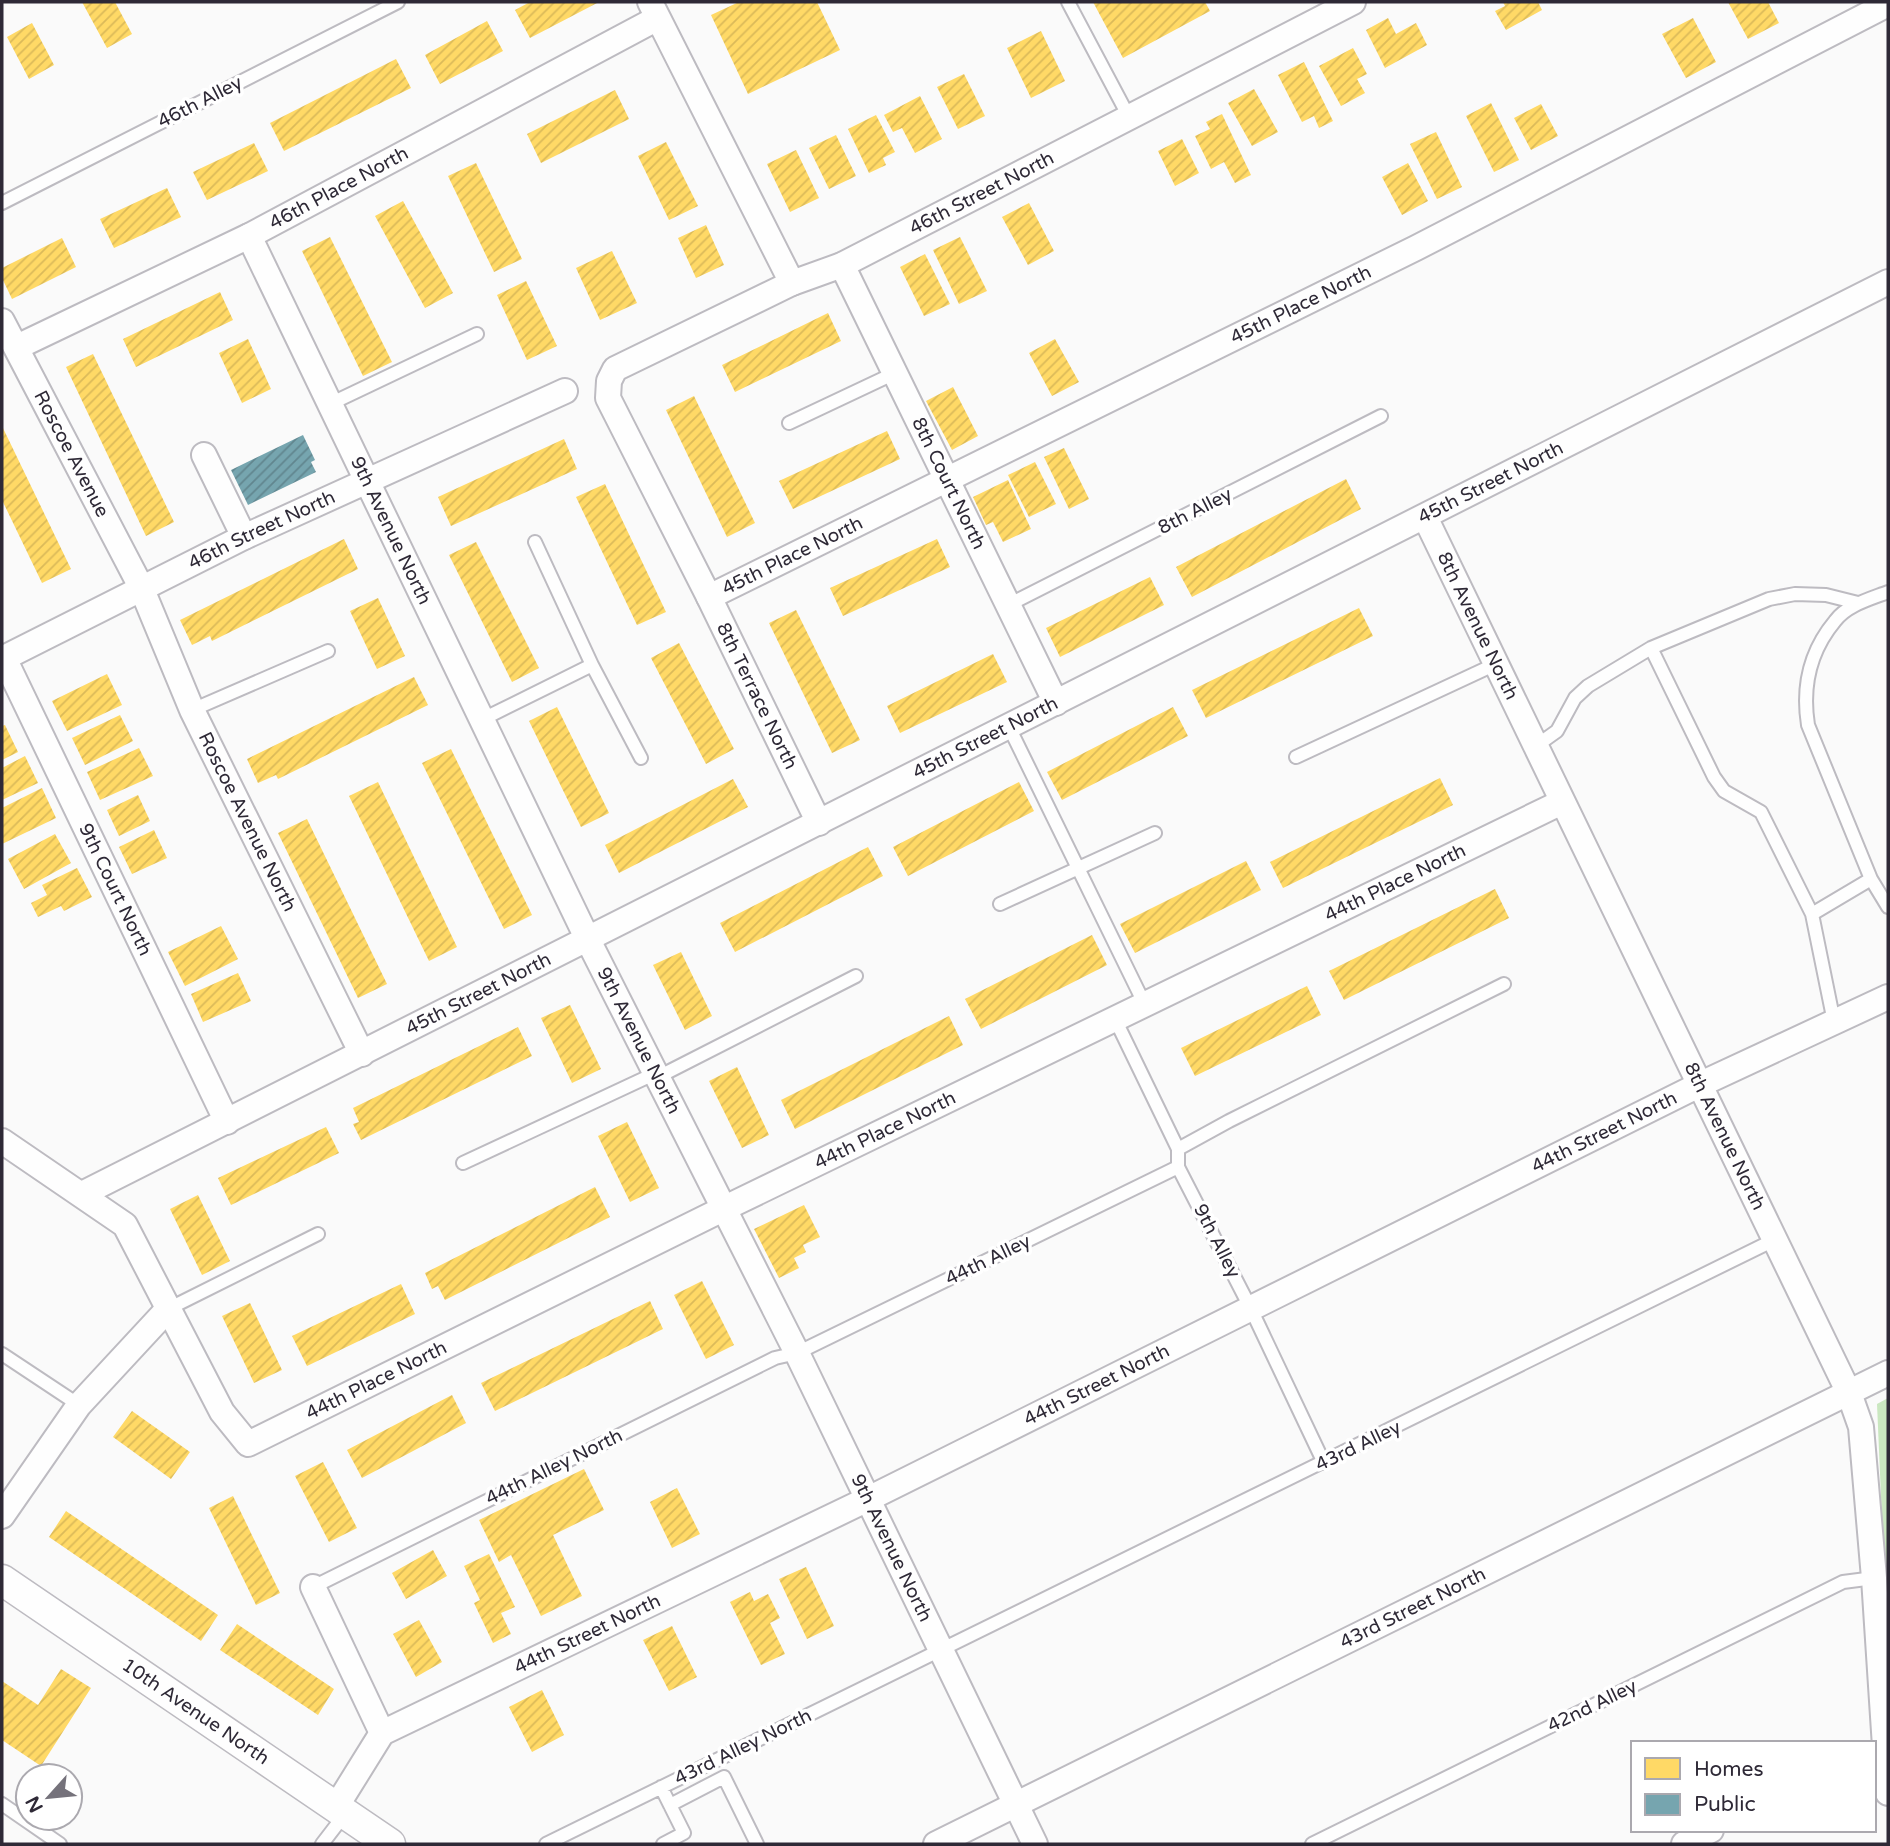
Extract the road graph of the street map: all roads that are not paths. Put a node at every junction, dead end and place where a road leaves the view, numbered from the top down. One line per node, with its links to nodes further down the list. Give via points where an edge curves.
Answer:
1 (398, 2): 7 (lane, 46th Alley)
2 (1069, 2): 6 (lane)
3 (1353, 2): 6 (street, 46th Street North)
4 (1888, 4): 22 (street, 45th Place North, via 1416,248)
5 (653, 10): 8 (street, 46th Place North); 11 (street)
6 (1129, 117): 9 (street, 46th Street North)
7 (2, 203)
8 (249, 236): 14 (street, 46th Place North); 18 (street, 9th Avenue North)
9 (842, 265): 11 (street, 46th Street North); 15 (street, 8th Court North)
10 (1888, 282): 24 (street, 45th Street North)
11 (792, 283): 16 (street, 46th Street North, via 615,369)
12 (2, 321): 14 (street, Roscoe Avenue)
13 (477, 334): 18 (lane)
14 (17, 348): 27 (street, Roscoe Avenue)
15 (895, 373): 20 (lane); 22 (street, 8th Court North)
16 (609, 380): 29 (street, 8th Terrace North, via 608,398)
17 (565, 391): 23 (street, 46th Street North)
18 (332, 404): 23 (street, 9th Avenue North)
19 (1381, 416): 31 (lane, 8th Alley)
20 (789, 424)
21 (204, 455): 25 (street)
22 (946, 479): 29 (street, 45th Place North); 31 (street, 8th Court North)
23 (370, 481): 25 (street, 46th Street North); 39 (street, 9th Avenue North)
24 (1425, 517): 35 (street, 8th Avenue North); 37 (street, 45th Street North)
25 (244, 537): 27 (street, 46th Street North)
26 (535, 542): 36 (lane)
27 (141, 587): 34 (street, 46th Street North); 38 (street, Roscoe Avenue North)
28 (1888, 593): 30 (lane)
29 (709, 597): 45 (street, 8th Terrace North)
30 (1858, 603): 32 (lane, via 1826,595 1769,599); 48 (lane, via 1835,620 1805,679 1804,701 1817,751)
31 (1008, 605): 37 (street, 8th Court North)
32 (1651, 648): 41 (lane, via 1582,692 1557,731); 51 (lane, via 1714,777 1724,791 1761,812)
33 (328, 651): 38 (lane)
34 (3, 658): 62 (street, 9th Court North)
35 (1498, 663): 41 (street, 8th Avenue North); 43 (lane)
36 (592, 665): 39 (lane); 42 (lane)
37 (1056, 704): 40 (street, 45th Street North)
38 (192, 710): 59 (street, Roscoe Avenue North)
39 (483, 719): 52 (street, 9th Avenue North)
40 (1009, 727): 45 (street, 45th Street North); 47 (lane)
41 (1536, 746): 44 (street, 8th Avenue North)
42 (640, 758)
43 (1296, 758)
44 (1562, 802): 56 (street, 44th Place North); 61 (street, 8th Avenue North)
45 (819, 823): 52 (street, 45th Street North)
46 (1155, 833): 47 (lane)
47 (1078, 868): 49 (lane); 56 (lane)
48 (1871, 879): 50 (lane); 51 (lane)
49 (1000, 904)
50 (1888, 907)
51 (1812, 914): 58 (lane)
52 (588, 940): 59 (street, 45th Street North); 60 (street, 9th Avenue North)
53 (856, 976): 60 (lane)
54 (1504, 984): 64 (lane)
55 (1888, 997): 58 (street, 44th Street North)
56 (1144, 1005): 57 (street, 44th Place North)
57 (1115, 1019): 64 (lane, 9th Alley); 68 (street, 44th Place North)
58 (1834, 1023): 61 (street, 44th Street North)
59 (362, 1054): 62 (street, 45th Street North)
60 (657, 1075): 65 (lane); 68 (street, 9th Avenue North)
61 (1701, 1084): 70 (street, 8th Avenue North); 72 (street, 44th Street North)
62 (228, 1122): 67 (street, 45th Street North)
63 (2, 1141): 67 (street)
64 (1178, 1149): 66 (lane, 9th Alley)
65 (463, 1163)
66 (1178, 1167): 72 (lane, 9th Alley); 73 (lane, 44th Alley)
67 (82, 1194): 71 (street, via 125,1225)
68 (724, 1208): 71 (street, 44th Place North, via 248,1444 222,1412); 73 (street, 9th Avenue North)
69 (318, 1234): 71 (lane)
70 (1776, 1239): 76 (street, 8th Avenue North); 78 (lane, 43rd Alley)
71 (168, 1309): 77 (street)
72 (1251, 1309): 78 (lane, 9th Alley); 79 (street, 44th Street North)
73 (797, 1353): 79 (street, 9th Avenue North); 83 (lane, 44th Alley North, via 775,1357)
74 (2, 1354): 77 (lane)
75 (1888, 1373): 76 (street, 43rd Street North)
76 (1849, 1393): 81 (street, 8th Avenue North, via 1861,1427); 91 (street, 43rd Street North)
77 (79, 1405): 80 (street)
78 (1324, 1463): 84 (lane, 43rd Alley)
79 (868, 1499): 84 (street, 9th Avenue North); 85 (street, 44th Street North)
80 (2, 1516)
81 (1874, 1578): 86 (street, 8th Avenue North); 102 (lane, 42nd Alley, via 1843,1582)
82 (2, 1580): 92 (street, 10th Avenue North)
83 (313, 1587): 85 (street)
84 (940, 1650): 87 (lane, 43rd Alley North); 91 (street, 9th Avenue North)
85 (382, 1733): 92 (street)
86 (1880, 1745): 88 (street, 8th Avenue North)
87 (661, 1787): 90 (lane); 97 (lane, 43rd Alley North)
88 (1888, 1793)
89 (2, 1804): 94 (lane)
90 (670, 1805): 98 (lane, via 684,1833); 99 (lane, via 724,1777)
91 (1017, 1805): 100 (street, 43rd Street North); 101 (street, 9th Avenue North)
92 (341, 1810): 95 (lane); 96 (street, 10th Avenue North)
93 (1707, 1832): 103 (street)
94 (60, 1844)
95 (323, 1844)
96 (390, 1844)
97 (546, 1844)
98 (663, 1844)
99 (757, 1844)
100 (936, 1844)
101 (1035, 1844)
102 (1312, 1844)
103 (1684, 1844)

